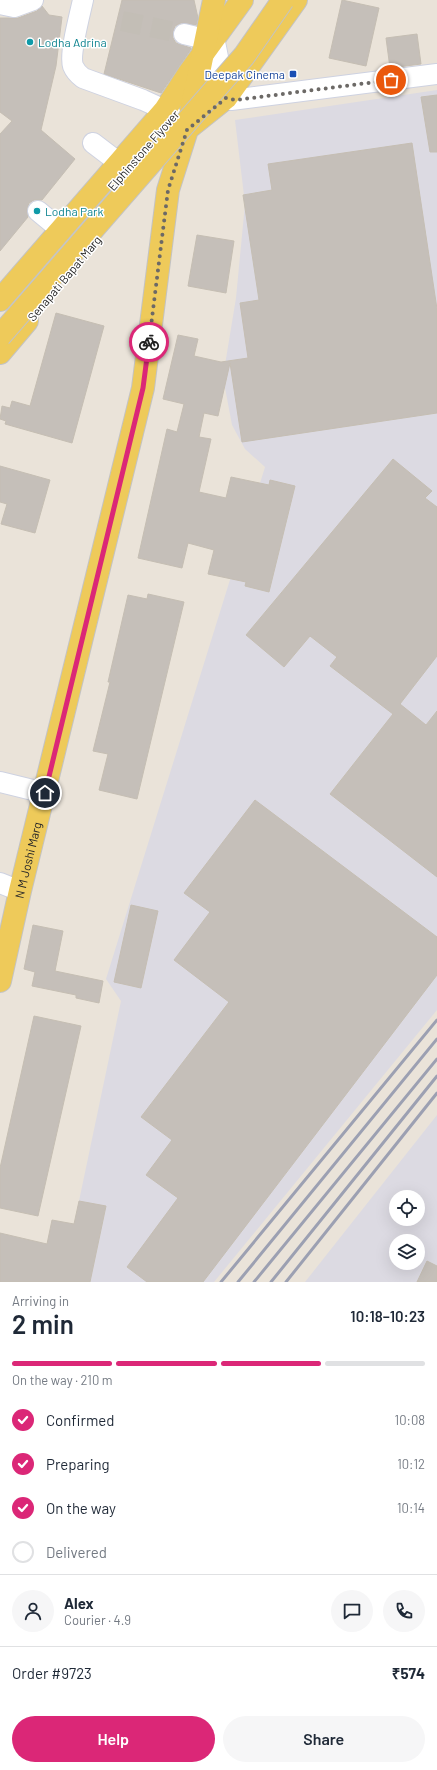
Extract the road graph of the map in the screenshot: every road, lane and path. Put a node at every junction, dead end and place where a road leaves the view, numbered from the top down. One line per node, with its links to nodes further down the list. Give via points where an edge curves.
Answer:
1 (33, 0): 8 (street, via 14,7)
2 (83, 0): 12 (street, via 72,56 77,73 83,78)
3 (214, 0): 9 (main road)
4 (242, 0): 9 (main road)
5 (266, 0): 21 (main road, Elphinstone Flyover, via 234,46)
6 (283, 0): 22 (main road, Elphinstone Flyover, bridge, via 244,56)
7 (296, 0): 11 (main road, Senapati Bapat Marg)
8 (0, 4)
9 (201, 42): 11 (street); 12 (main road, via 189,73); 13 (main road, N M Joshi Marg)
10 (437, 74): 11 (street, via 236,100)
11 (226, 98): 13 (main road, Senapati Bapat Marg)
12 (165, 110): 13 (street); 15 (main road)
13 (187, 130): 16 (main road, Senapati Bapat Marg); 17 (main road, N M Joshi Marg)
14 (93, 143): 15 (street)
15 (120, 161): 16 (main road); 19 (main road)
16 (147, 180): 17 (main road, via 160,179); 23 (main road, Senapati Bapat Marg)
17 (168, 190): 25 (main road, N M Joshi Marg, via 143,388)
18 (35, 215): 19 (street)
19 (58, 234): 20 (main road)
20 (0, 300)
21 (0, 315)
22 (0, 336)
23 (0, 353)
24 (0, 782): 25 (street)
25 (45, 793): 27 (main road, N M Joshi Marg)
26 (0, 883): 27 (street)
27 (20, 891): 28 (main road, N M Joshi Marg)
28 (0, 981)

